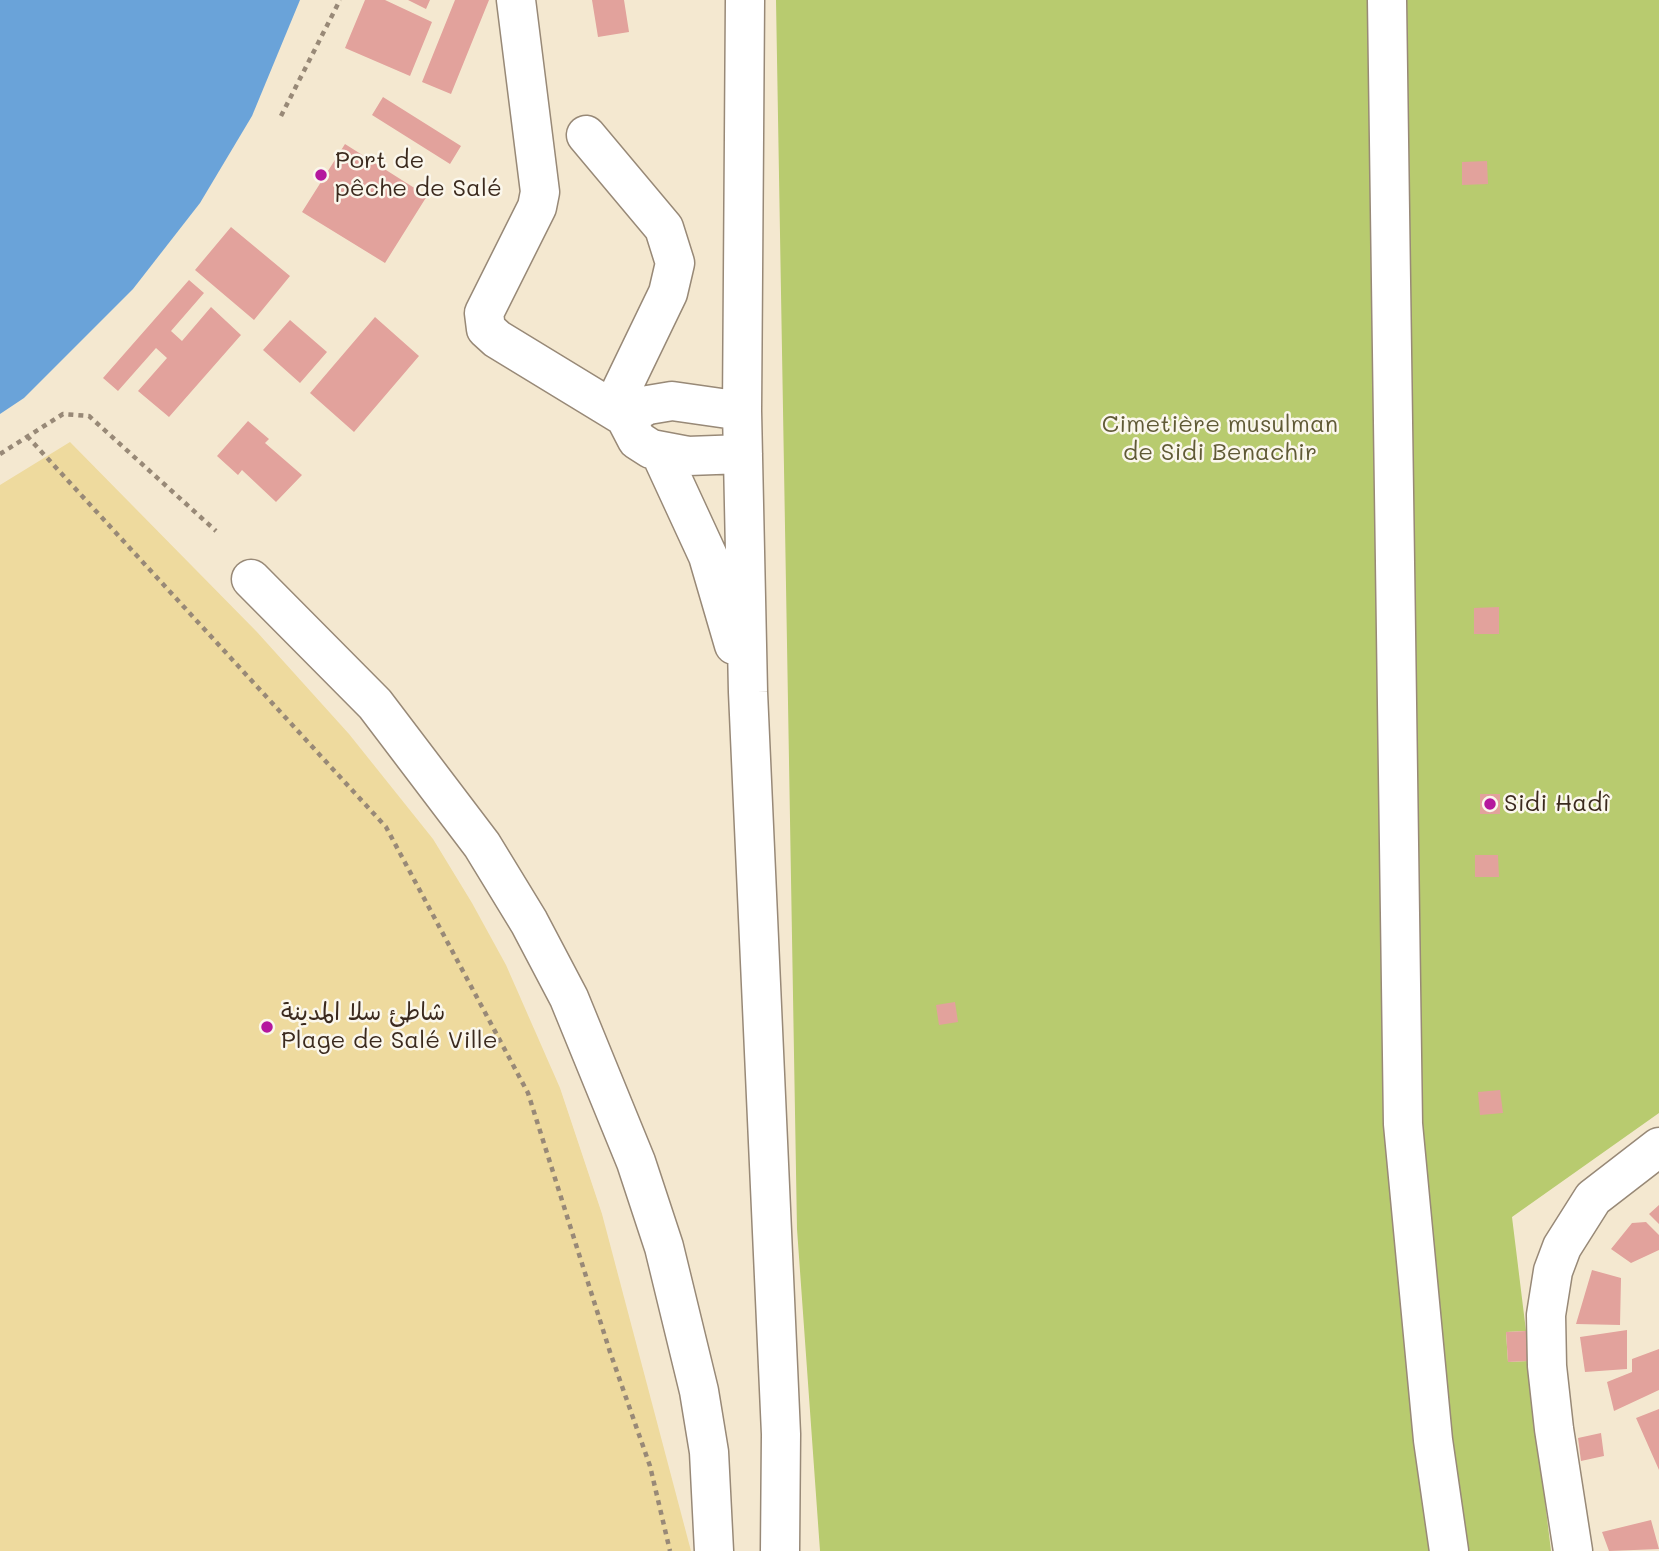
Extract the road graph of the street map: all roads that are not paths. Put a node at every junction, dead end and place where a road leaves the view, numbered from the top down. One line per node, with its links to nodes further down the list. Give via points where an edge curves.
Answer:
1 (516, 0): 6 (street, via 540,192 484,321 497,339)
2 (746, 0): 5 (street)
3 (1387, 0): 14 (street, via 1403,1124 1433,1440)
4 (586, 135): 6 (street, via 664,228 675,263 668,293)
5 (742, 411): 6 (street, via 672,401); 8 (street)
6 (618, 413): 7 (street, via 637,440)
7 (660, 452): 8 (street, via 699,457); 10 (street, via 708,556)
8 (744, 454): 10 (street)
9 (251, 579): 12 (street, via 375,704 482,845 569,998 636,1162 664,1247 699,1391 709,1452)
10 (748, 692): 13 (street, via 781,1434)
11 (1659, 1147): 15 (street, via 1592,1198 1562,1247 1553,1272 1546,1315 1547,1366)
12 (714, 1551)
13 (780, 1551)
14 (1449, 1551)
15 (1573, 1551)

